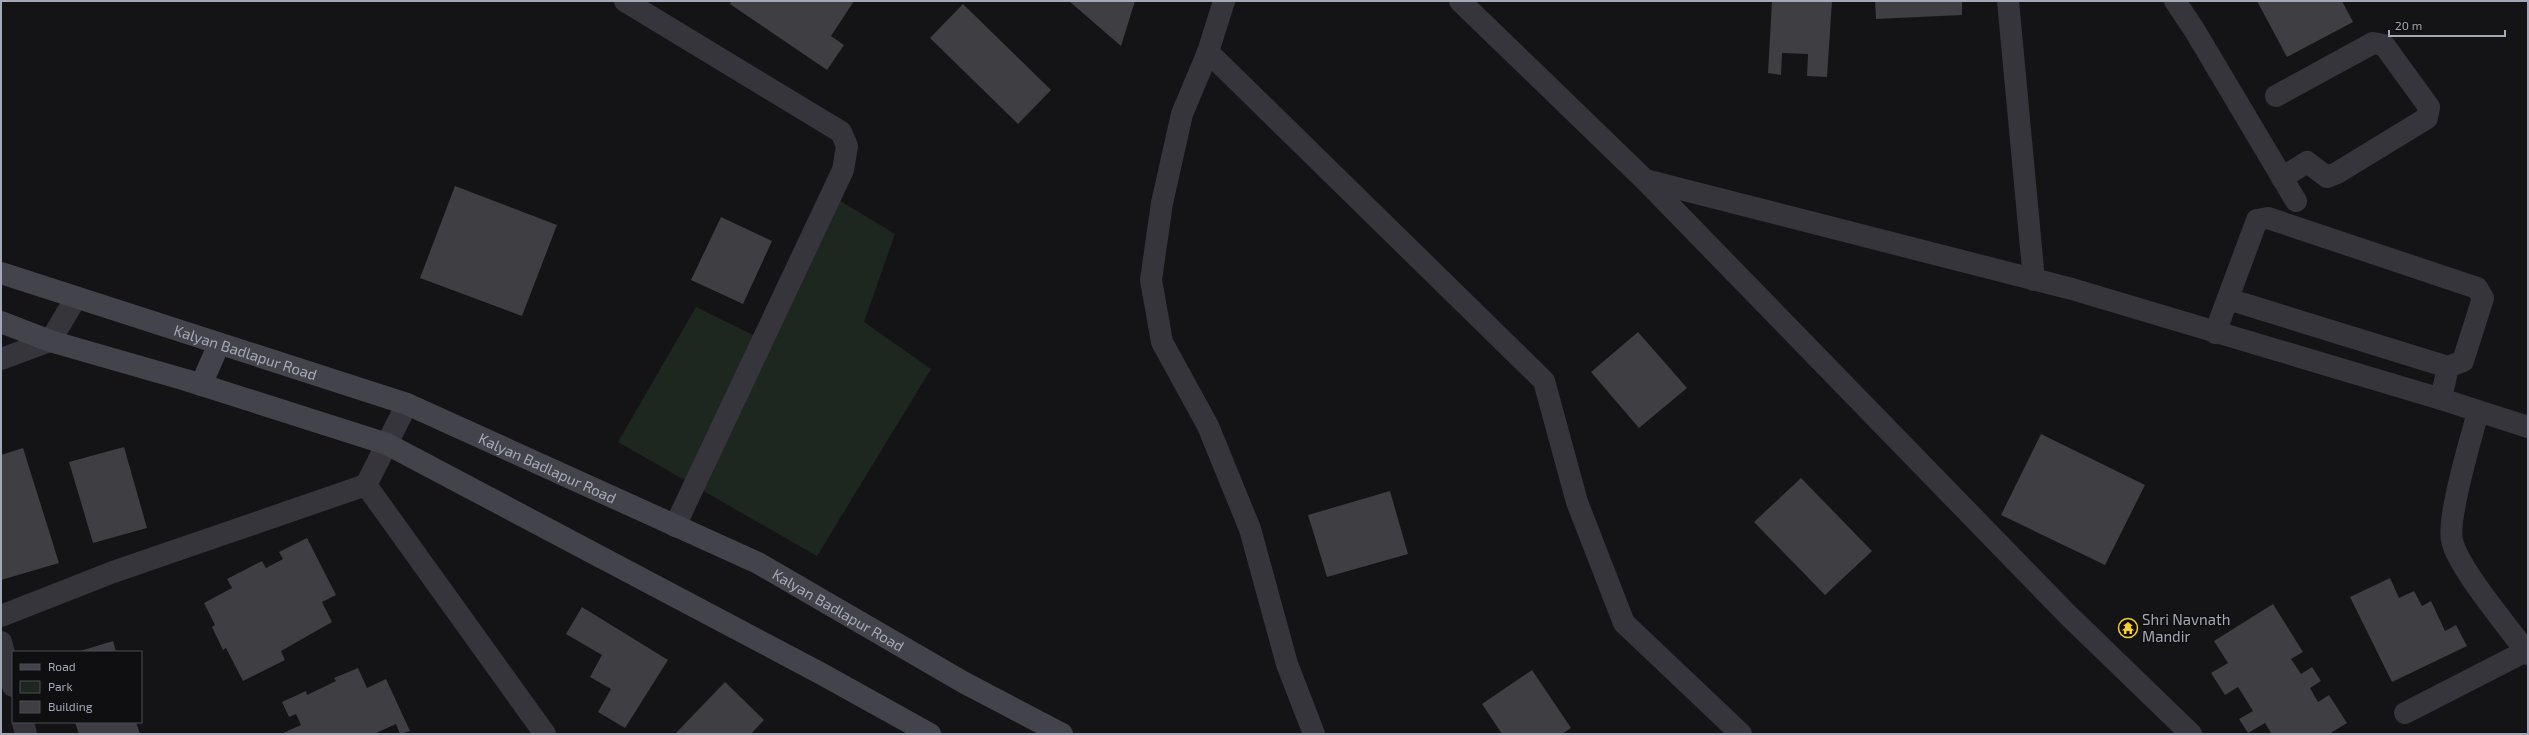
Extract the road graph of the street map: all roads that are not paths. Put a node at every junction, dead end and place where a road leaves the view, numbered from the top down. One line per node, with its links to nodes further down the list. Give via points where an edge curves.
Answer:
1 (625, 1): 30 (street, via 841,132 847,146 843,170)
2 (1224, 1): 6 (street)
3 (1460, 1): 9 (street)
4 (2008, 1): 12 (street)
5 (2175, 1): 8 (street)
6 (1208, 52): 41 (street, via 1182,114 1162,203 1151,280 1162,342 1208,426 1250,529 1287,664); 42 (street, via 1544,381 1577,502 1624,624)
7 (2276, 96): 8 (street, via 2373,43 2384,45 2429,107 2427,118 2337,173 2327,176 2307,162)
8 (2282, 178): 10 (street)
9 (1645, 180): 12 (street); 43 (street, via 2067,614)
10 (2296, 202)
11 (1, 273): 13 (main road, Kalyan Badlapur Road)
12 (2034, 280): 16 (street)
13 (76, 298): 18 (street); 19 (main road, Kalyan Badlapur Road)
14 (2228, 299): 16 (street); 17 (street); 22 (street, via 2257,220 2268,218 2477,288 2483,298 2462,361)
15 (1, 322): 18 (main road)
16 (2216, 333): 21 (street)
17 (2343, 334): 21 (street); 22 (street)
18 (50, 341): 20 (street); 23 (main road)
19 (219, 344): 23 (main road); 25 (main road, Kalyan Badlapur Road)
20 (1, 358)
21 (2332, 367): 24 (street)
22 (2448, 367): 24 (street)
23 (201, 385): 28 (main road)
24 (2441, 399): 26 (street)
25 (407, 404): 28 (street); 30 (main road, Kalyan Badlapur Road)
26 (2478, 412): 27 (street); 33 (street, via 2452,518 2452,540 2462,565)
27 (2528, 428)
28 (387, 444): 29 (street); 39 (main road)
29 (366, 485): 31 (street, via 113,572); 38 (street)
30 (676, 526): 40 (main road, Kalyan Badlapur Road, via 758,563 963,682)
31 (1, 616)
32 (1, 642): 34 (street)
33 (2527, 652): 35 (street)
34 (12, 682)
35 (2405, 713)
36 (23, 723): 37 (street)
37 (26, 734)
38 (545, 734)
39 (930, 734)
40 (1062, 734)
41 (1314, 734)
42 (1741, 734)
43 (2191, 734)

